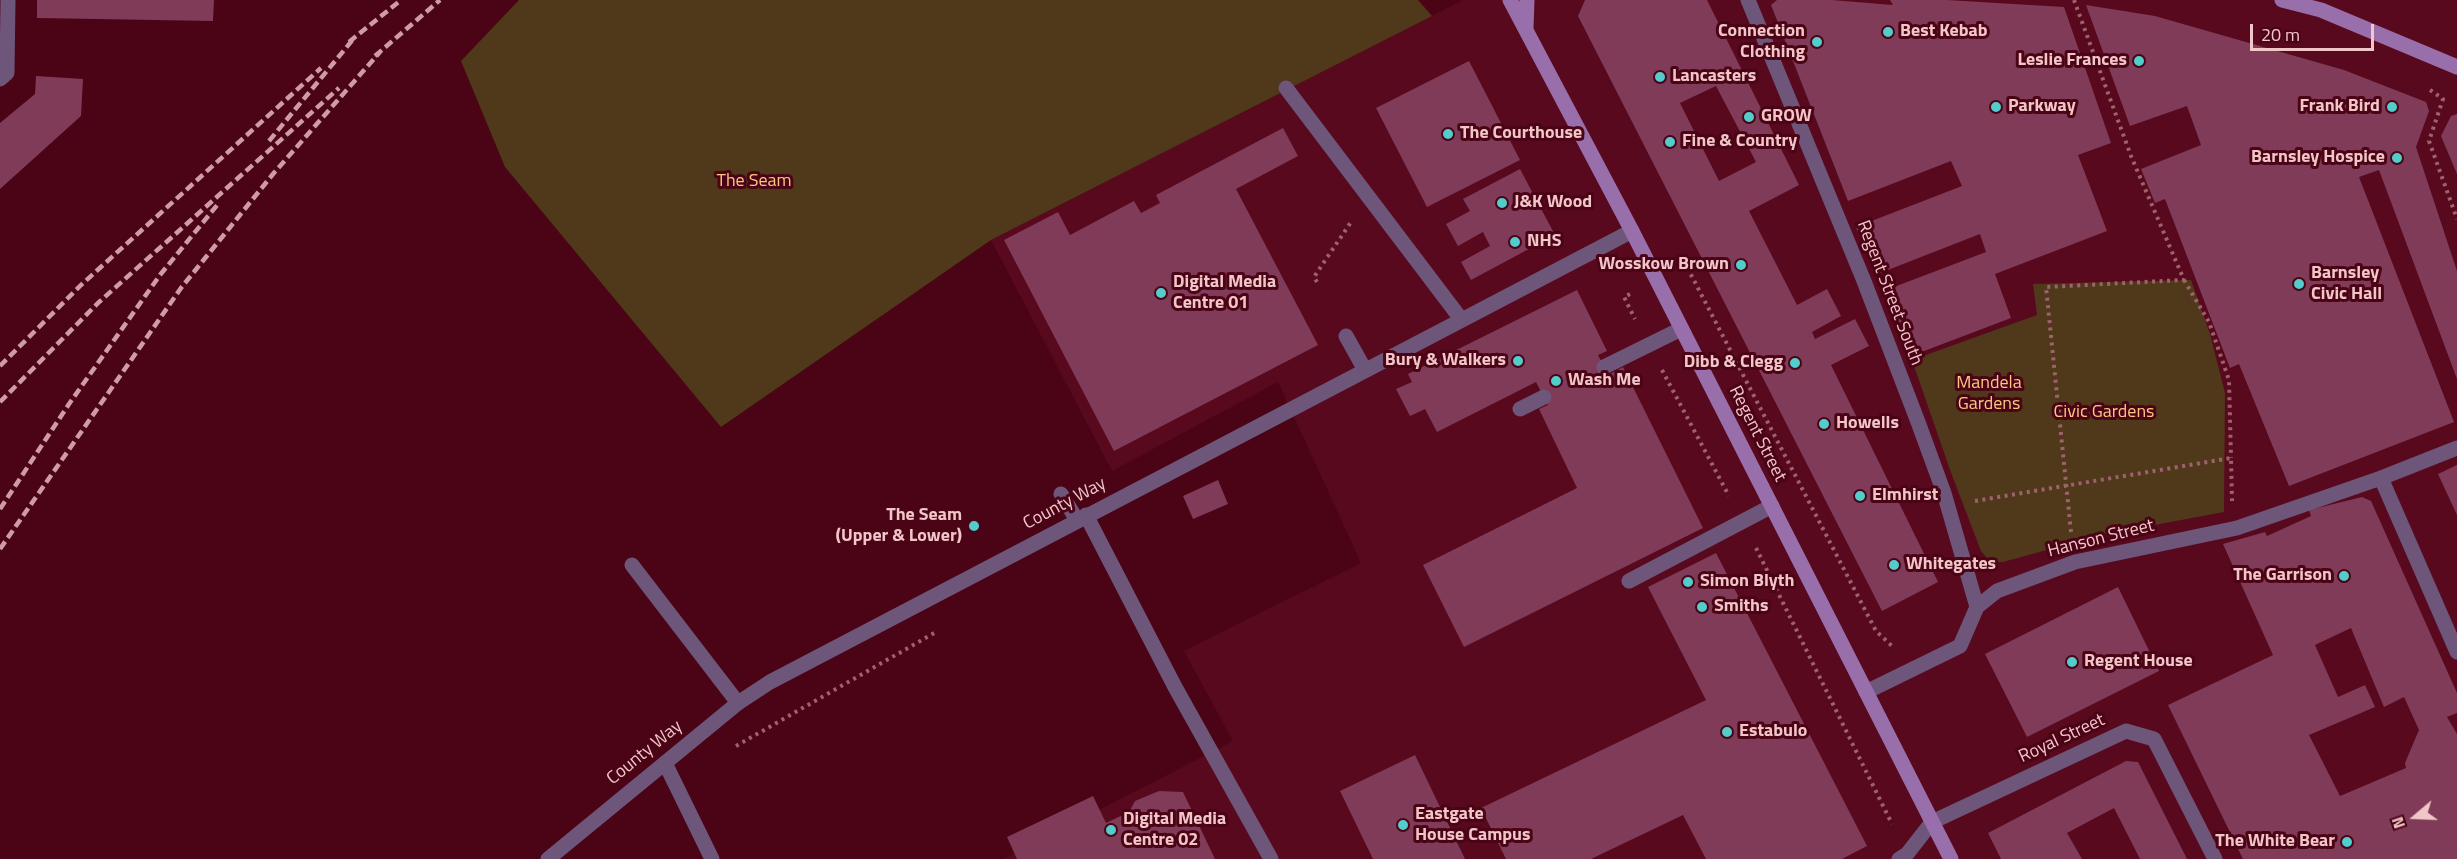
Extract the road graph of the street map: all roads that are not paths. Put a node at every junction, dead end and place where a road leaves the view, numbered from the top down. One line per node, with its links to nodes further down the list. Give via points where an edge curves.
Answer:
1 (8, 0): 8 (street, via 7,73)
2 (1510, 0): 6 (street, Regent Street)
3 (1527, 0): 6 (street, Regent Street)
4 (1748, 0): 25 (street, Regent Street South, via 1864,281 1948,506)
5 (2282, 0): 7 (street, via 2321,10)
6 (1526, 28): 10 (street, Regent Street)
7 (2457, 67)
8 (0, 79)
9 (1286, 88): 11 (street)
10 (1632, 231): 11 (street, County Way); 12 (street, Regent Street)
11 (1461, 319): 15 (street, County Way)
12 (1681, 329): 14 (street); 21 (street, Regent Street)
13 (1346, 336): 15 (street)
14 (1604, 367)
15 (1365, 370): 22 (street, County Way)
16 (1544, 397): 17 (street)
17 (1520, 410)
18 (2457, 448): 19 (street, Hanson Street)
19 (2381, 478): 25 (street, Hanson Street, via 2237,528 2075,562 1997,591); 26 (street)
20 (1061, 494): 22 (street)
21 (1772, 506): 24 (street); 27 (street, Regent Street)
22 (1082, 517): 28 (street, County Way, via 770,682); 34 (street)
23 (632, 565): 28 (street)
24 (1629, 581)
25 (1977, 607): 27 (street, via 1960,646)
26 (2457, 652)
27 (1866, 692): 30 (street, Regent Street)
28 (738, 703): 29 (street, County Way)
29 (665, 763): 32 (street, County Way); 33 (street)
30 (1932, 822): 31 (street); 35 (street, Regent Street); 36 (street, Royal Street, via 2126,731 2154,739)
31 (1903, 857)
32 (548, 859)
33 (712, 859)
34 (1271, 859)
35 (1951, 859)
36 (2215, 859)

